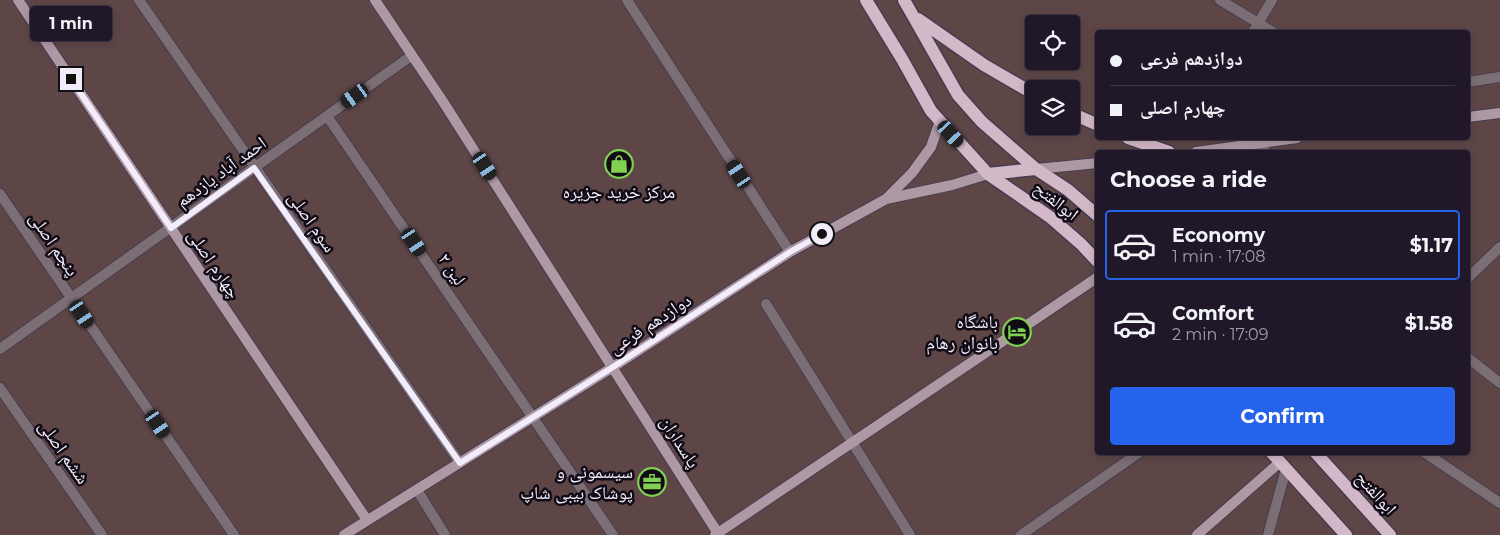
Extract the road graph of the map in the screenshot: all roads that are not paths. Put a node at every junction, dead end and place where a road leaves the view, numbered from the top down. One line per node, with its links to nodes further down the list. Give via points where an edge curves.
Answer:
1 (18, 0): 33 (street, چهارم اصلی)
2 (139, 0): 27 (street, سوم اصلی)
3 (375, 0): 11 (street, پاسداران)
4 (627, 0): 35 (street)
5 (866, 0): 19 (main road, ابوالفتح, via 931,111)
6 (904, 0): 9 (main road, ابوالفتح)
7 (1220, 0): 10 (street)
8 (1272, 0): 10 (street)
9 (914, 16): 14 (main road, via 984,65); 28 (main road, ابوالفتح, via 958,95 982,122)
10 (1256, 28)
11 (411, 56): 16 (street, احمد آباد یازدهم); 43 (street, پاسداران)
12 (1500, 77): 13 (street)
13 (1470, 82)
14 (1025, 89)
15 (1500, 113): 18 (street)
16 (327, 116): 27 (street, احمد آباد یازدهم); 46 (street, لین ۲)
17 (1080, 117): 20 (main road)
18 (1470, 117)
19 (940, 120): 29 (main road, ابوالفتح); 31 (street, via 931,147 912,173)
20 (1095, 124)
21 (1134, 140): 23 (main road)
22 (1255, 140): 24 (street); 25 (street)
23 (1163, 150)
24 (1206, 150)
25 (1264, 150)
26 (1095, 163): 28 (street)
27 (254, 168): 33 (street, احمد آباد یازدهم); 52 (street, سوم اصلی)
28 (1036, 169): 29 (main road); 32 (main road, ابوالفتح)
29 (988, 174): 31 (street, دوازدهم فرعی); 36 (main road, ابوالفتح, via 1050,217)
30 (0, 194): 39 (street, پنجم اصلی)
31 (886, 199): 35 (street, دوازدهم فرعی)
32 (1095, 213)
33 (171, 228): 39 (street, احمد آباد یازدهم); 55 (street, چهارم اصلی)
34 (1500, 247): 37 (street)
35 (790, 252): 43 (street, دوازدهم فرعی)
36 (1095, 259)
37 (1470, 276)
38 (1095, 280): 47 (street)
39 (71, 298): 41 (street, احمد آباد یازدهم); 58 (street, پنجم اصلی)
40 (766, 304): 47 (street)
41 (0, 349)
42 (1470, 360): 44 (street)
43 (613, 367): 46 (street, دوازدهم فرعی); 56 (street, پاسداران)
44 (1500, 383)
45 (0, 388): 57 (street, ششم اصلی)
46 (534, 416): 52 (street, دوازدهم فرعی); 61 (street, لین ۲)
47 (853, 442): 56 (street); 62 (street)
48 (1136, 455): 63 (street)
49 (1318, 455): 67 (main road, ابوالفتح)
50 (1428, 455): 54 (street)
51 (1279, 461): 64 (street); 65 (street); 66 (main road)
52 (460, 463): 53 (street, دوازدهم فرعی)
53 (417, 490): 55 (street, دوازدهم فرعی); 60 (street)
54 (1500, 504)
55 (367, 520): 59 (street, دوازدهم فرعی)
56 (717, 534)
57 (102, 535)
58 (234, 535)
59 (344, 535)
60 (445, 535)
61 (613, 535)
62 (910, 535)
63 (1021, 535)
64 (1197, 535)
65 (1268, 535)
66 (1346, 535)
67 (1390, 535)

